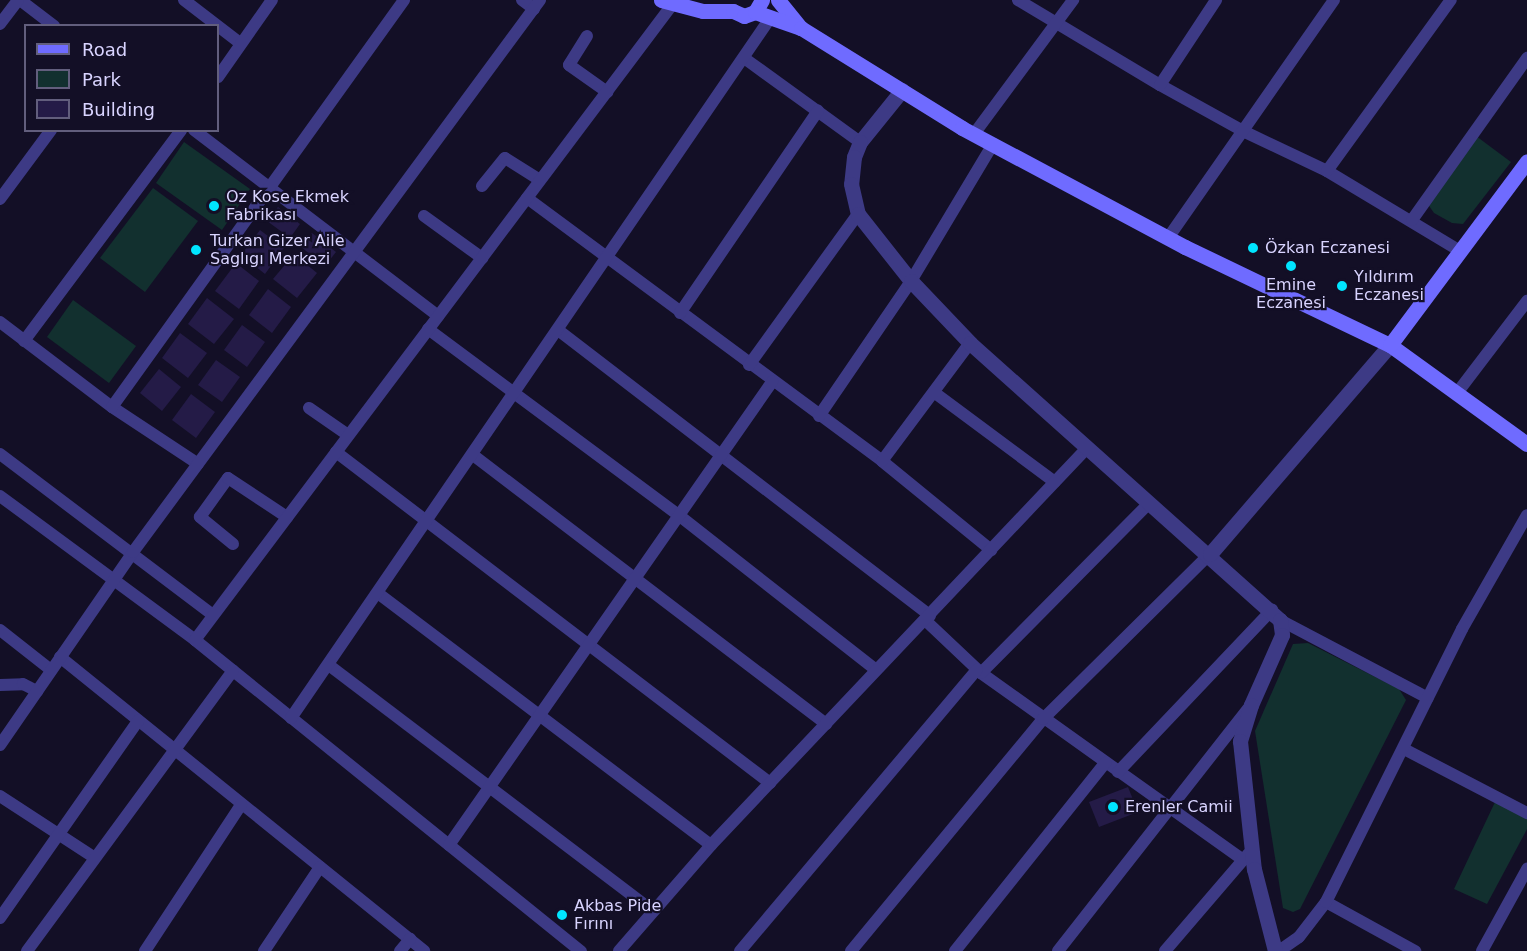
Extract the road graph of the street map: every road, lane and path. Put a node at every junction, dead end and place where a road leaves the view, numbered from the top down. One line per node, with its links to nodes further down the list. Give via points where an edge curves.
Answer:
1 (19, 0): 17 (street); 18 (street)
2 (184, 0): 19 (street)
3 (272, 0): 24 (street)
4 (404, 0): 43 (street)
5 (522, 0): 13 (street)
6 (1018, 0): 20 (street)
7 (1073, 0): 20 (street)
8 (1216, 0): 28 (street)
9 (1334, 0): 35 (street)
10 (1451, 0): 40 (street)
11 (780, 1): 22 (main road)
12 (668, 2): 14 (main road); 30 (street)
13 (537, 4): 50 (street)
14 (730, 6): 15 (main road, via 744,16)
15 (759, 6): 16 (main road)
16 (771, 17): 22 (main road); 26 (street)
17 (0, 24)
18 (51, 24)
19 (215, 24)
20 (1056, 25): 28 (street); 36 (street)
21 (219, 27): 24 (street)
22 (801, 28): 29 (main road)
23 (587, 36): 30 (street, via 569,65)
24 (240, 43): 27 (street)
25 (1527, 57): 48 (street)
26 (744, 58): 31 (street); 53 (street)
27 (219, 75)
28 (1160, 85): 35 (street)
29 (902, 90): 36 (main road); 37 (street)
30 (607, 92): 41 (street)
31 (818, 111): 37 (street); 56 (street)
32 (50, 132): 45 (street)
33 (180, 132): 61 (street)
34 (197, 132): 43 (street)
35 (1245, 132): 40 (street); 49 (street)
36 (974, 134): 38 (main road)
37 (860, 142): 46 (street, via 851,170)
38 (993, 144): 49 (main road); 54 (street)
39 (1527, 161): 51 (main road)
40 (1327, 171): 48 (street)
41 (540, 180): 42 (street, via 505,158); 44 (street)
42 (482, 186)
43 (270, 188): 50 (street); 69 (street)
44 (527, 198): 52 (street); 53 (street)
45 (0, 199)
46 (858, 214): 54 (street); 64 (street)
47 (424, 216): 52 (street)
48 (1412, 220): 51 (street)
49 (1167, 238): 63 (main road)
50 (355, 251): 57 (street); 80 (street)
51 (1460, 251): 63 (main road)
52 (482, 258): 57 (street)
53 (609, 259): 56 (street); 60 (street)
54 (911, 281): 62 (street); 71 (street)
55 (1527, 301): 68 (street)
56 (680, 313): 64 (street)
57 (438, 316): 59 (street)
58 (0, 322): 61 (street)
59 (429, 329): 66 (street); 72 (street)
60 (558, 330): 66 (street); 78 (street)
61 (24, 341): 69 (street)
62 (970, 343): 67 (street); 74 (street)
63 (1390, 345): 68 (main road); 91 (street)
64 (749, 365): 65 (street)
65 (772, 382): 71 (street); 78 (street)
66 (514, 392): 77 (street); 86 (street)
67 (935, 393): 79 (street); 81 (street)
68 (1456, 393): 73 (main road)
69 (112, 407): 80 (street)
70 (309, 408): 72 (street)
71 (819, 416): 79 (street)
72 (348, 435): 75 (street)
73 (1526, 442)
74 (1086, 449): 81 (street); 83 (street)
75 (336, 452): 85 (street); 87 (street)
76 (0, 454): 90 (street)
77 (473, 455): 87 (street); 92 (street)
78 (721, 459): 86 (street); 97 (street)
79 (882, 461): 89 (street)
80 (198, 464): 90 (street)
81 (1055, 482): 89 (street)
82 (0, 496): 93 (street)
83 (1149, 503): 91 (street); 106 (street)
84 (1527, 515): 109 (street)
85 (287, 517): 88 (street, via 228,478 200,517); 95 (street)
86 (681, 517): 92 (street); 103 (street)
87 (426, 522): 94 (street); 100 (street)
88 (233, 544)
89 (991, 550): 97 (street)
90 (133, 552): 93 (street); 95 (street)
91 (1210, 554): 96 (street); 113 (street)
92 (636, 579): 100 (street); 115 (street)
93 (113, 580): 99 (street); 101 (street)
94 (379, 594): 102 (street); 111 (street)
95 (213, 615): 99 (street)
96 (1276, 615): 109 (street); 110 (street, via 1282,635); 120 (street)
97 (928, 617): 103 (street); 106 (street)
98 (0, 630): 104 (street)
99 (195, 640): 105 (street)
100 (589, 646): 111 (street); 121 (street)
101 (60, 657): 104 (street); 114 (street)
102 (330, 666): 112 (street); 122 (street)
103 (875, 669): 115 (street)
104 (51, 670): 108 (street)
105 (233, 671): 112 (street); 117 (street)
106 (979, 672): 113 (street); 145 (street)
107 (0, 685): 108 (street, via 23,684)
108 (37, 690): 116 (street)
109 (1428, 698): 118 (street)
110 (1251, 705): 125 (street); 130 (street, via 1240,741)
111 (539, 716): 122 (street); 129 (street)
112 (291, 718): 128 (street)
113 (1043, 719): 119 (street); 146 (street)
114 (138, 720): 117 (street); 127 (street)
115 (826, 724): 121 (street)
116 (1, 740)
117 (174, 749): 124 (street); 131 (street)
118 (1404, 749): 126 (street); 134 (street)
119 (1105, 763): 120 (street); 147 (street)
120 (1118, 772): 125 (street)
121 (770, 783): 129 (street)
122 (488, 786): 128 (street); 135 (street)
123 (0, 796): 127 (street)
124 (241, 805): 132 (street); 139 (street)
125 (1171, 811): 130 (street); 148 (street)
126 (1527, 813)
127 (58, 834): 131 (street); 136 (street)
128 (449, 845): 143 (street)
129 (711, 845): 135 (street)
130 (1247, 855): 149 (street); 150 (street)
131 (95, 858): 138 (street)
132 (320, 867): 137 (street); 140 (street)
133 (1527, 869): 152 (street)
134 (1326, 902): 150 (street, via 1299,937); 151 (street)
135 (652, 910): 144 (street)
136 (0, 918)
137 (410, 939): 141 (street); 142 (street)
138 (27, 951)
139 (145, 951)
140 (264, 951)
141 (400, 951)
142 (424, 951)
143 (581, 951)
144 (619, 951)
145 (740, 951)
146 (850, 951)
147 (955, 951)
148 (1058, 951)
149 (1165, 951)
150 (1277, 951)
151 (1415, 951)
152 (1482, 951)

